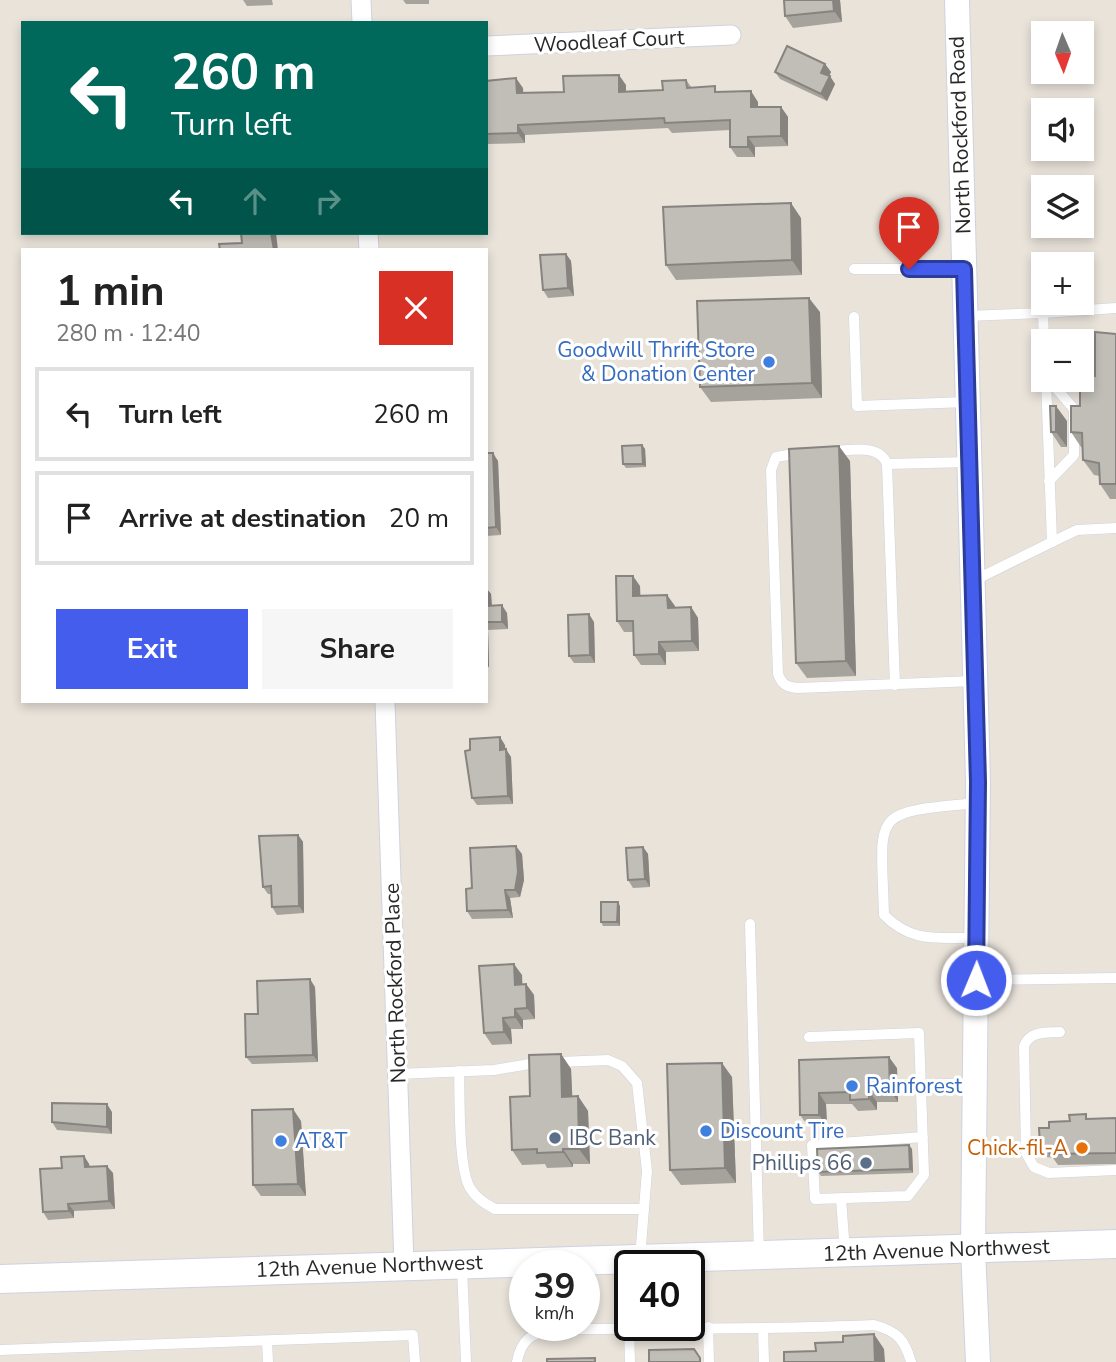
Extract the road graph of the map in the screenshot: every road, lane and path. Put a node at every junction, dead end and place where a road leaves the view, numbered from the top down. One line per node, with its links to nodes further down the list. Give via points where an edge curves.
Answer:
1 (361, 0): 3 (street)
2 (957, 0): 7 (street, North Rockford Road)
3 (362, 21)
4 (731, 35): 5 (street, Woodleaf Court)
5 (488, 47)
6 (854, 269): 7 (lane)
7 (964, 269): 11 (street, North Rockford Road)
8 (1116, 308): 9 (lane)
9 (1094, 310)
10 (1031, 313): 11 (lane)
11 (965, 316): 15 (street, North Rockford Road)
12 (854, 317): 15 (lane, via 857,405)
13 (1047, 392): 20 (lane)
14 (1058, 392): 20 (lane, via 1074,409 1074,454)
15 (968, 402): 18 (street, North Rockford Road)
16 (809, 452): 25 (lane, via 783,453 771,470 778,674 788,687 798,688)
17 (821, 452): 19 (lane, via 872,450)
18 (969, 462): 19 (lane); 23 (street, North Rockford Road)
19 (887, 464): 25 (lane)
20 (1049, 481): 22 (lane)
21 (1116, 528): 22 (lane, via 1077,530)
22 (1052, 542): 23 (lane)
23 (972, 582): 24 (street, North Rockford Road)
24 (975, 681): 25 (lane); 27 (street, North Rockford Road)
25 (895, 685)
26 (385, 703): 35 (street, North Rockford Place)
27 (978, 803): 29 (street, North Rockford Road); 29 (lane, via 907,809 891,817 881,834 884,915 899,931 918,937)
28 (750, 924): 46 (lane)
29 (976, 938): 31 (street, North Rockford Road)
30 (1116, 978): 31 (lane)
31 (976, 980): 36 (street, North Rockford Road)
32 (1060, 1032): 39 (lane, via 1033,1034 1024,1046 1026,1153 1034,1167 1049,1173)
33 (809, 1037): 37 (lane, via 919,1033)
34 (459, 1072): 35 (lane); 41 (lane, via 464,1162 468,1185 478,1199 495,1209); 41 (lane, via 608,1060 622,1066 637,1083 647,1171)
35 (398, 1074): 50 (street, North Rockford Place)
36 (975, 1083): 37 (lane); 43 (street, North Rockford Road)
37 (921, 1085): 38 (lane)
38 (923, 1137): 40 (lane, via 925,1175 908,1196); 40 (lane, via 812,1145 815,1199)
39 (1116, 1170)
40 (841, 1199): 45 (lane)
41 (644, 1209): 44 (lane)
42 (1116, 1244): 43 (main road, 12th Avenue Northwest)
43 (973, 1249): 45 (main road, 12th Avenue Northwest); 68 (street, North Rockford Road)
44 (641, 1250)
45 (845, 1252): 46 (main road, 12th Avenue Northwest)
46 (759, 1255): 47 (main road, 12th Avenue Northwest)
47 (705, 1256)
48 (614, 1259): 49 (main road, 12th Avenue Northwest)
49 (462, 1263): 50 (main road, 12th Avenue Northwest); 62 (lane)
50 (404, 1265): 51 (main road, 12th Avenue Northwest)
51 (0, 1279)
52 (614, 1327): 63 (lane, via 533,1333 522,1344)
53 (708, 1327): 54 (lane); 65 (lane)
54 (763, 1329): 66 (lane); 67 (lane, via 874,1325 892,1329 903,1340)
55 (267, 1341): 57 (lane); 60 (lane); 61 (lane, via 413,1335)
56 (629, 1341): 64 (lane)
57 (25, 1349): 58 (lane); 59 (lane)
58 (0, 1350)
59 (26, 1362)
60 (268, 1362)
61 (415, 1362)
62 (466, 1362)
63 (517, 1362)
64 (630, 1362)
65 (709, 1362)
66 (764, 1362)
67 (911, 1362)
68 (978, 1362)

